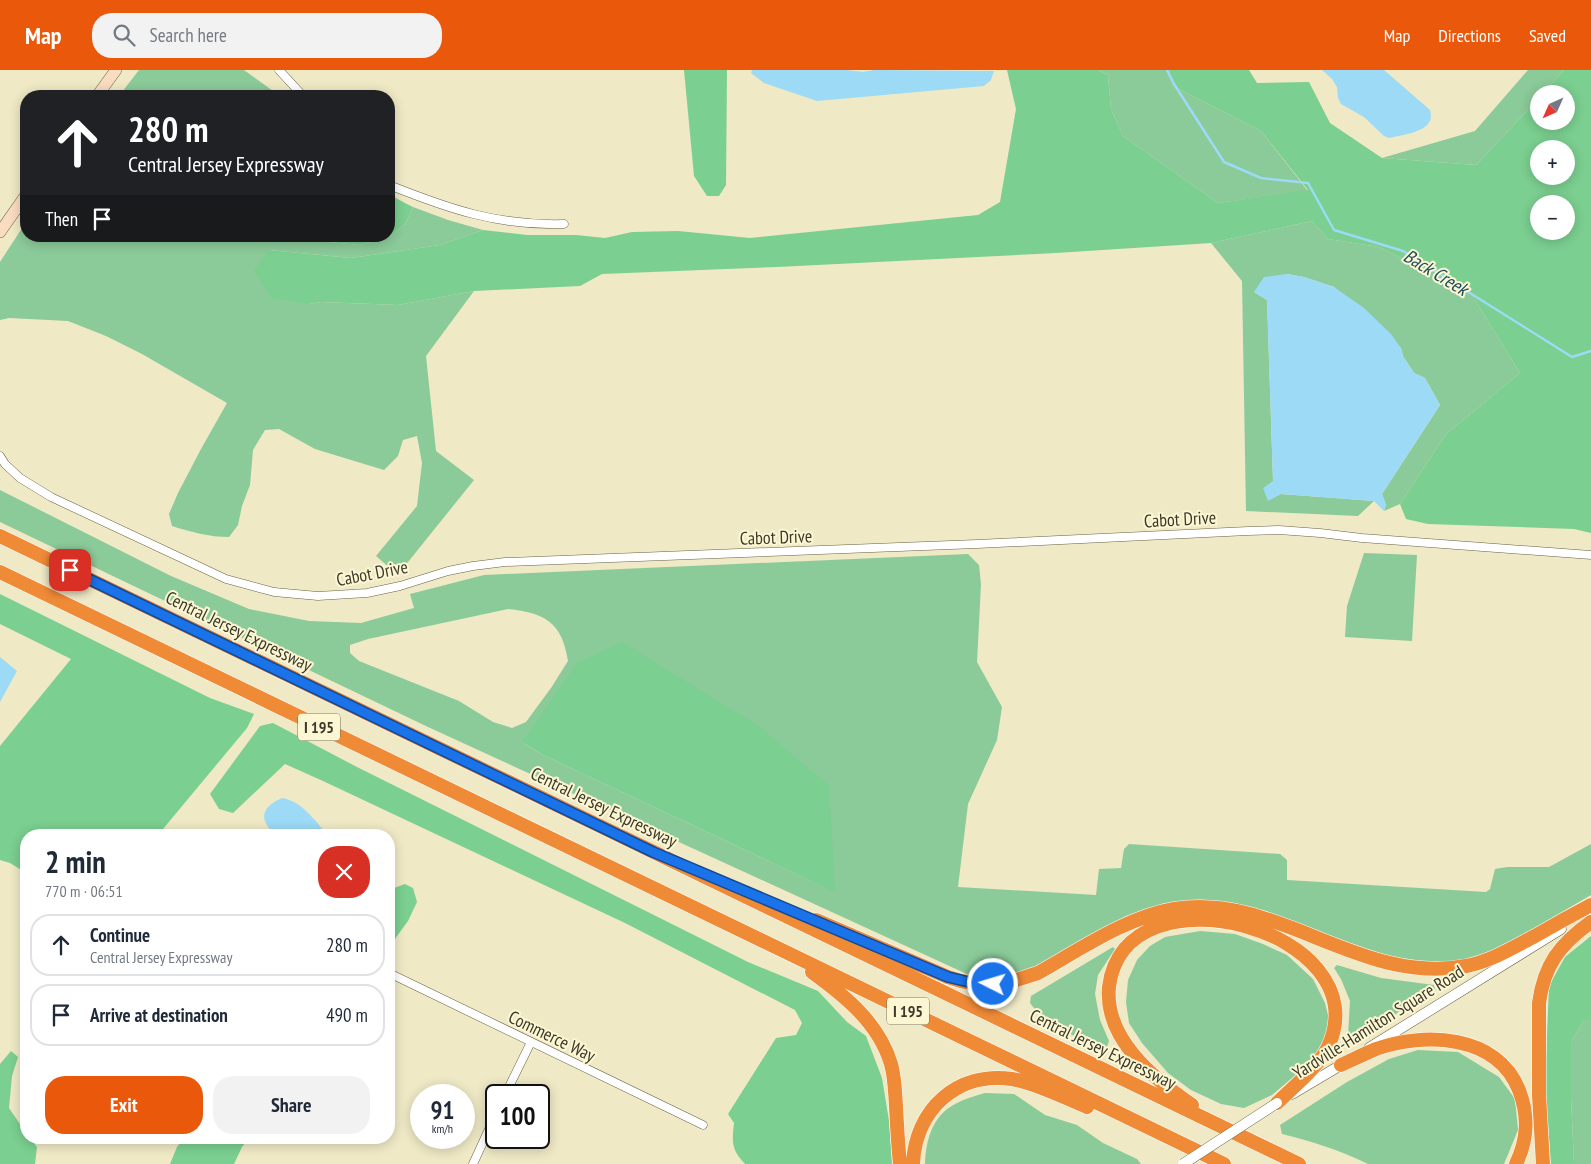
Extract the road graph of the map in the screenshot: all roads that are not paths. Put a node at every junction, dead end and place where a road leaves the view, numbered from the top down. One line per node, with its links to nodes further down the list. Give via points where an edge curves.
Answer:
1 (116, 70): 3 (main road)
2 (279, 70): 4 (street)
3 (101, 90)
4 (297, 90)
5 (395, 187): 7 (street, via 484,218)
6 (20, 204): 8 (main road)
7 (564, 224)
8 (0, 232)
9 (0, 456): 11 (street, Cabot Drive, via 20,478 60,502 226,579 293,595 366,593 448,571 505,562 1248,531 1320,533)
10 (0, 536): 13 (highway, Central Jersey Expressway / I 195)
11 (1591, 555)
12 (0, 572): 14 (highway, I 195)
13 (653, 852): 15 (highway, via 948,977 977,984 993,984 1038,974 1135,920 1174,909 1210,907 1249,913 1381,962 1426,969 1466,966 1501,954); 24 (highway, Central Jersey Expressway / I 195)
14 (638, 881): 26 (highway, I 195); 28 (highway, via 794,961 829,984 867,1020 878,1034 891,1064)
15 (1591, 905)
16 (1591, 910): 20 (street, Yardville-Hamilton Square Road)
17 (1591, 922): 34 (highway, via 1560,948 1541,988 1539,1096)
18 (395, 976): 19 (street, Commerce Way)
19 (531, 1042): 21 (street); 23 (street, Commerce Way)
20 (1341, 1065): 22 (street, Yardville-Hamilton Square Road); 33 (highway, via 1376,1050 1413,1041 1457,1041 1489,1054 1510,1074 1523,1100 1526,1127)
21 (510, 1084)
22 (1278, 1103): 24 (highway, via 1328,1047 1335,1011 1322,974 1289,945 1271,935 1233,923 1171,922 1147,931 1127,947 1114,969 1109,994 1114,1023 1127,1048 1142,1063 1185,1101); 30 (street, Yardville-Hamilton Square Road, bridge)
23 (703, 1125)
24 (1228, 1130): 32 (highway, Central Jersey Expressway / I 195)
25 (485, 1137): 27 (street)
26 (1177, 1142): 29 (highway, via 1027,1083 986,1079 961,1087 929,1112 917,1136); 31 (highway, I 195)
27 (472, 1164)
28 (900, 1164)
29 (913, 1164)
30 (1184, 1164)
31 (1224, 1164)
32 (1299, 1164)
33 (1516, 1164)
34 (1543, 1164)

